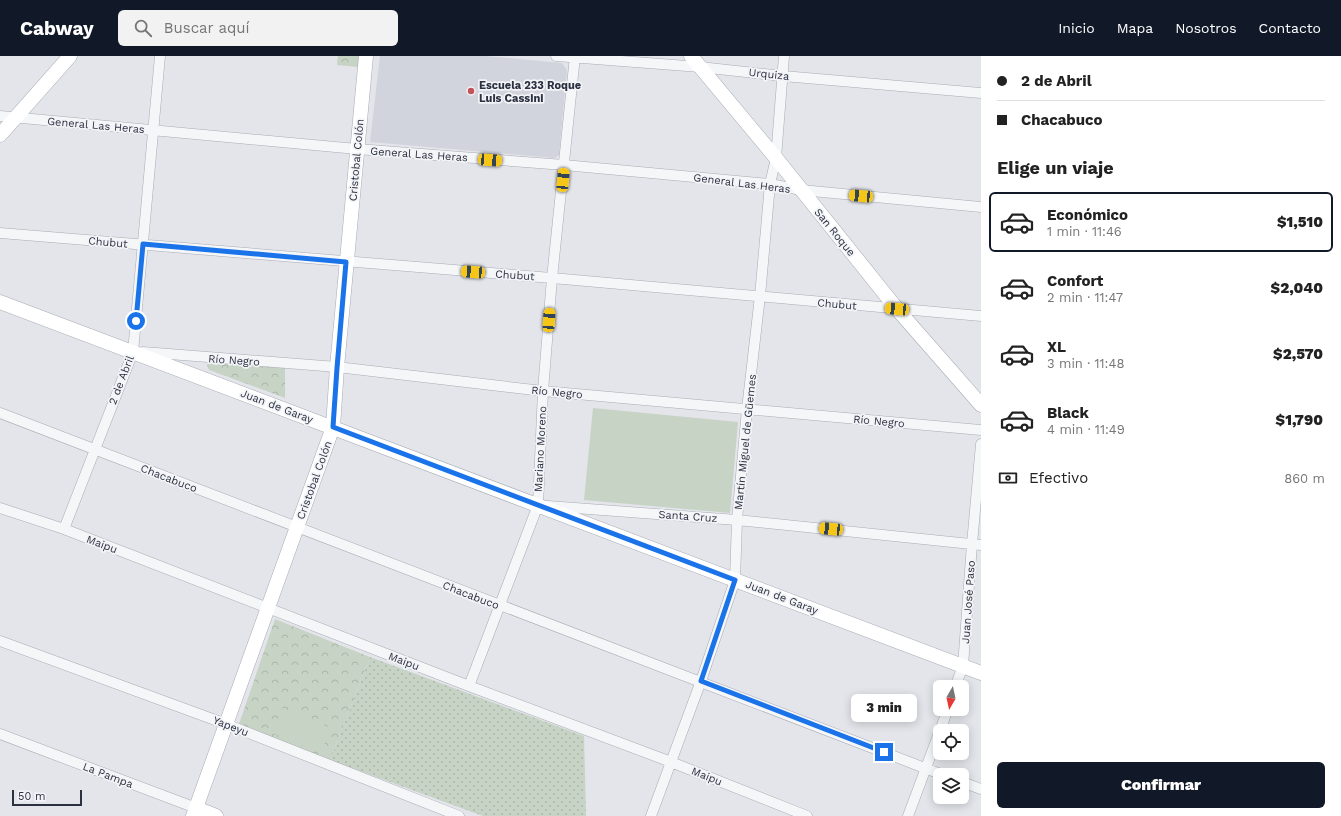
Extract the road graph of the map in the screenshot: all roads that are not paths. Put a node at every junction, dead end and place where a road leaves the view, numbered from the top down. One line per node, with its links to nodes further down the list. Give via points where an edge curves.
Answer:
1 (70, 56): 12 (street)
2 (160, 56): 13 (street, 2 de Abril)
3 (366, 56): 15 (street, Cristobal Colón)
4 (556, 56): 7 (street, Urquiza)
5 (691, 56): 8 (street, San Roque)
6 (784, 56): 9 (street, Martín Miguel de Güemes)
7 (575, 57): 8 (street, Urquiza); 17 (street, Mariano Moreno)
8 (700, 67): 9 (street, Urquiza); 16 (street, San Roque)
9 (783, 76): 10 (street, Urquiza); 16 (street, Martín Miguel de Güemes)
10 (981, 93)
11 (0, 116): 12 (street, General Las Heras)
12 (16, 118): 13 (street, General Las Heras); 14 (street)
13 (153, 131): 15 (street, General Las Heras); 22 (street, 2 de Abril)
14 (0, 135)
15 (357, 149): 17 (street, General Las Heras); 23 (street, Cristobal Colón)
16 (776, 158): 18 (street, Martín Miguel de Güemes); 19 (street, San Roque)
17 (564, 165): 18 (street, General Las Heras); 24 (street, Mariano Moreno)
18 (770, 184): 19 (street, General Las Heras); 25 (street, Martín Miguel de Güemes)
19 (801, 190): 20 (street, General Las Heras); 27 (street, San Roque)
20 (981, 207)
21 (0, 233): 22 (street, Chubut)
22 (143, 244): 23 (street, Chubut); 29 (street, 2 de Abril)
23 (346, 262): 24 (street, Chubut); 30 (street, Cristobal Colón)
24 (552, 278): 25 (street, Chubut); 31 (street, Mariano Moreno)
25 (760, 296): 27 (street, Chubut); 33 (street, Martín Miguel de Güemes)
26 (0, 302): 29 (street, Juan de Garay)
27 (897, 309): 28 (street, Chubut); 32 (street, San Roque)
28 (981, 316)
29 (133, 352): 30 (street, Río Negro); 35 (street, Juan de Garay); 38 (street, 2 de Abril)
30 (337, 368): 31 (street, Río Negro); 35 (street, Cristobal Colón)
31 (543, 391): 33 (street, Río Negro); 39 (street, Mariano Moreno)
32 (981, 405)
33 (747, 409): 36 (street, Río Negro); 41 (street, Martín Miguel de Güemes)
34 (0, 413): 38 (street, Chacabuco)
35 (333, 427): 39 (street, Juan de Garay); 42 (street, Cristobal Colón)
36 (981, 430)
37 (981, 444): 44 (street, Juan José Paso)
38 (95, 450): 42 (street, Chacabuco); 43 (street, 2 de Abril)
39 (538, 505): 41 (street, Santa Cruz); 45 (street, Juan de Garay); 46 (street, Mariano Moreno)
40 (0, 508): 43 (street, Maipu)
41 (737, 520): 44 (street, Santa Cruz); 45 (street, Martín Miguel de Güemes)
42 (297, 528): 46 (street, Chacabuco); 47 (street, Cristobal Colón)
43 (64, 529): 47 (street, Maipu)
44 (976, 545): 49 (street, Juan José Paso)
45 (735, 580): 49 (street, Juan de Garay); 52 (street, Martín Miguel de Güemes)
46 (500, 606): 52 (street, Chacabuco); 53 (street, Mariano Moreno)
47 (268, 608): 53 (street, Maipu); 55 (street, Cristobal Colón)
48 (0, 641): 55 (street, Yapeyu)
49 (963, 666): 50 (street, Juan de Garay); 51 (street, Juan José Paso)
50 (981, 673)
51 (958, 680)
52 (701, 681): 57 (street, Martín Miguel de Güemes); 58 (street, Chacabuco)
53 (469, 686): 57 (street, Maipu)
54 (945, 716): 58 (street)
55 (226, 724): 62 (street, Cristobal Colón); 64 (street, Yapeyu)
56 (0, 734): 62 (street, La Pampa)
57 (671, 762): 65 (street, Martín Miguel de Güemes); 66 (street, Maipu)
58 (926, 769): 59 (street, Chacabuco); 67 (street)
59 (933, 771)
60 (969, 785): 61 (street)
61 (981, 789)
62 (195, 812): 63 (street, La Pampa)
63 (216, 816)
64 (459, 816)
65 (651, 816)
66 (807, 816)
67 (908, 816)

